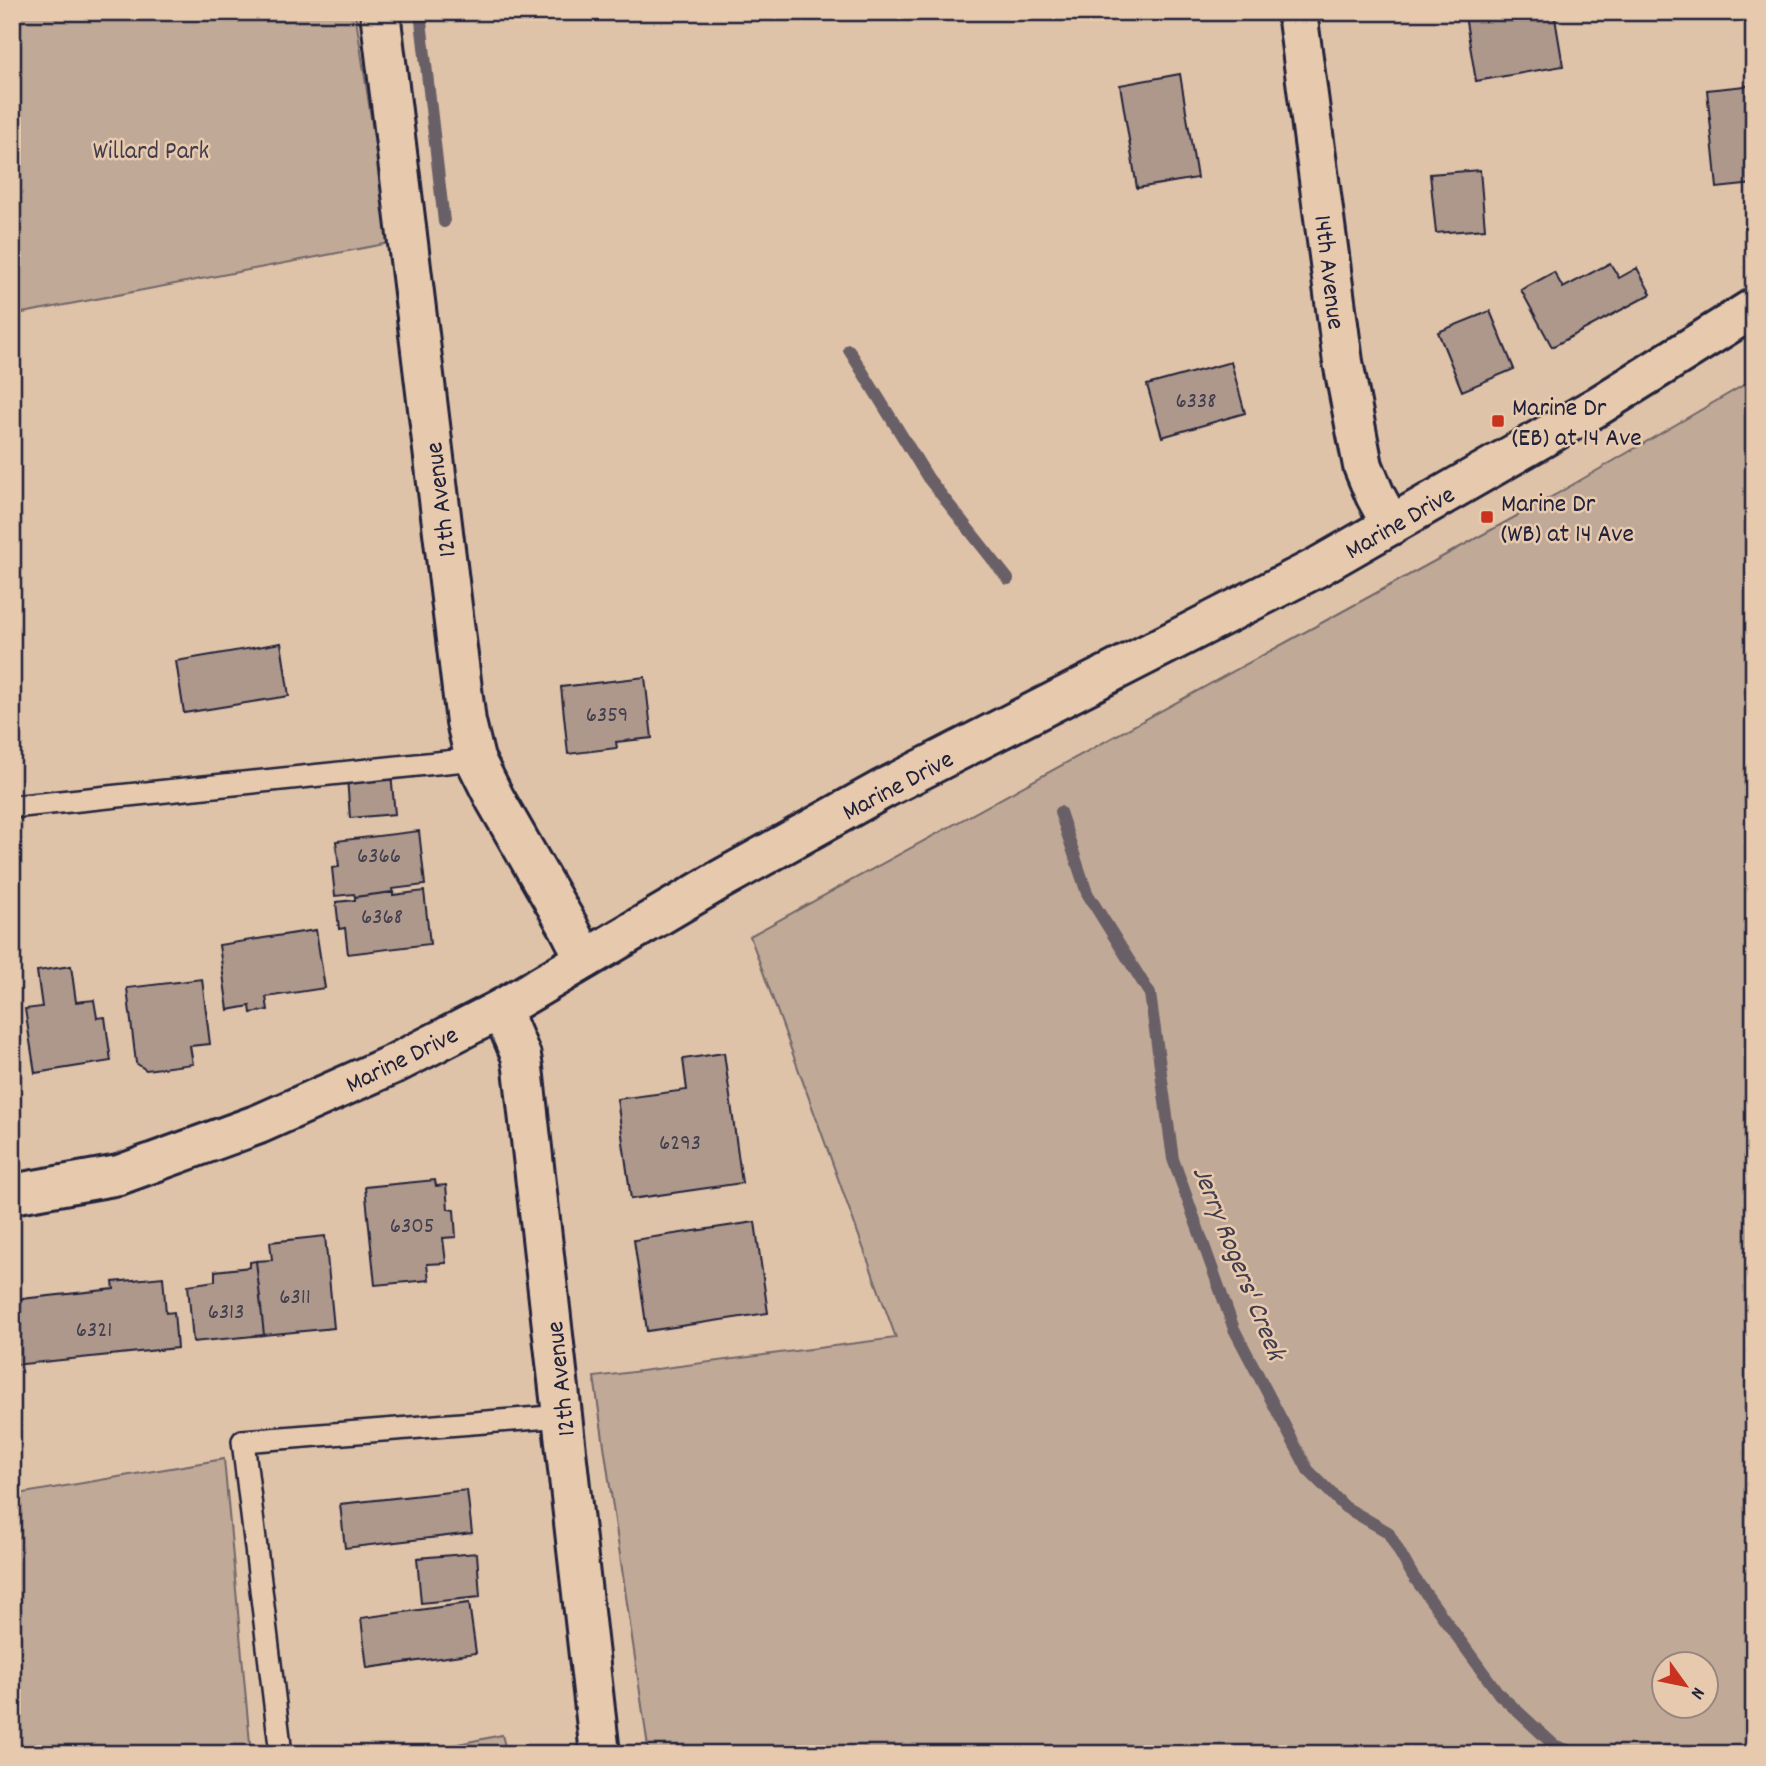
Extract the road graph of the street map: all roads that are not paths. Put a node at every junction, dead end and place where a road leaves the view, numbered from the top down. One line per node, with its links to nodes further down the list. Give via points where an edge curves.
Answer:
1 (380, 12): 5 (street, 12th Avenue, via 464,708)
2 (1297, 12): 4 (street, 14th Avenue, via 1343,362 1363,466)
3 (1754, 308): 4 (street, Marine Drive, via 1598,406)
4 (1391, 525): 7 (street, Marine Drive, via 1316,568 885,788)
5 (475, 759): 6 (lane); 7 (street, 12th Avenue)
6 (12, 807)
7 (586, 959): 8 (street, Marine Drive)
8 (501, 1009): 9 (street, Marine Drive, via 396,1063 259,1124 119,1175); 10 (street, 12th Avenue, via 522,1056)
9 (12, 1194)
10 (563, 1416): 11 (lane, via 243,1441); 12 (street, 12th Avenue)
11 (281, 1754)
12 (600, 1754)

